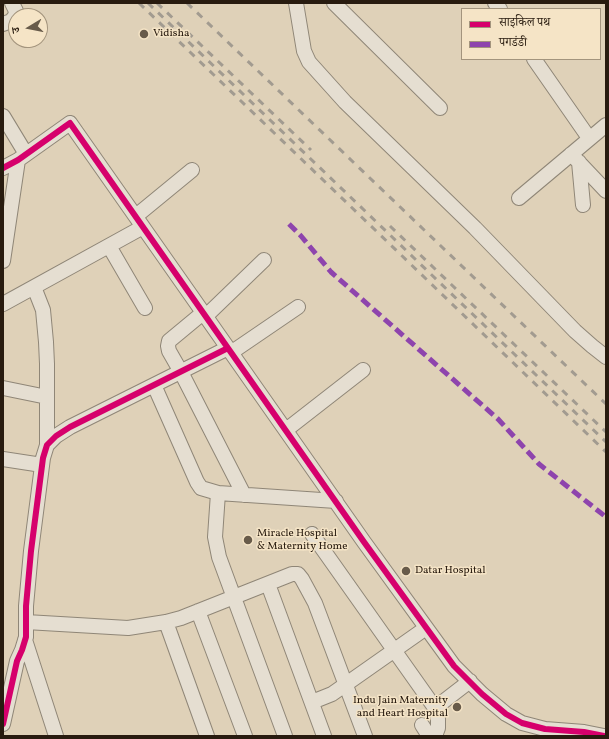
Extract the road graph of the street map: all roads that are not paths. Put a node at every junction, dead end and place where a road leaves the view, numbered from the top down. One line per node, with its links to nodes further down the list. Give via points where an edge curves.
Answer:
1 (12, 3): 4 (street, via 16,11 15,16)
2 (296, 3): 27 (street, via 304,51 309,62 345,102 475,228 575,331)
3 (334, 3): 6 (street)
4 (3, 24)
5 (535, 60): 9 (street)
6 (440, 108)
7 (3, 116): 10 (street)
8 (606, 125): 9 (street)
9 (589, 138): 11 (street)
10 (22, 157): 12 (street); 17 (street, via 70,123); 20 (street)
11 (575, 158): 14 (street); 15 (street); 16 (street)
12 (3, 168)
13 (192, 170): 17 (street)
14 (606, 191)
15 (518, 198)
16 (583, 204)
17 (140, 221): 18 (street); 25 (street)
18 (109, 246): 21 (street); 24 (street)
19 (264, 260): 25 (street)
20 (3, 261)
21 (34, 287): 22 (street); 32 (street, via 43,310)
22 (3, 304)
23 (298, 307): 26 (street)
24 (145, 308)
25 (205, 314): 26 (street); 29 (street, via 169,341 169,351)
26 (230, 350): 29 (street); 33 (street)
27 (606, 357)
28 (363, 370): 33 (street)
29 (182, 372): 30 (street); 38 (street)
30 (154, 385): 34 (street, via 70,427); 37 (street, via 197,482 201,488)
31 (3, 388): 32 (street)
32 (47, 397): 34 (street)
33 (286, 430): 39 (street)
34 (47, 445): 36 (street)
35 (3, 459): 36 (street)
36 (42, 465): 44 (street, via 31,551)
37 (218, 493): 38 (street); 42 (street, via 215,536 219,557)
38 (244, 495): 39 (street)
39 (336, 502): 46 (street)
40 (312, 534): 48 (street)
41 (268, 584): 42 (street); 50 (street, via 292,574 298,574 302,579 315,603); 51 (street)
42 (234, 597): 43 (street); 57 (street)
43 (198, 611): 45 (street); 56 (street)
44 (26, 622): 45 (street, via 128,628); 47 (street)
45 (166, 622): 55 (street)
46 (426, 628): 48 (street); 49 (street, via 454,666)
47 (25, 640): 53 (street, via 17,661); 54 (street)
48 (394, 651): 50 (street); 52 (street)
49 (470, 681): 52 (street); 61 (street, via 506,714 522,723 546,729)
50 (346, 685): 51 (street, via 325,698); 59 (street)
51 (312, 702): 58 (street)
52 (434, 708): 60 (street, via 438,719)
53 (3, 724)
54 (56, 736)
55 (207, 736)
56 (245, 736)
57 (284, 736)
58 (324, 736)
59 (365, 736)
60 (435, 736)
61 (604, 736)

